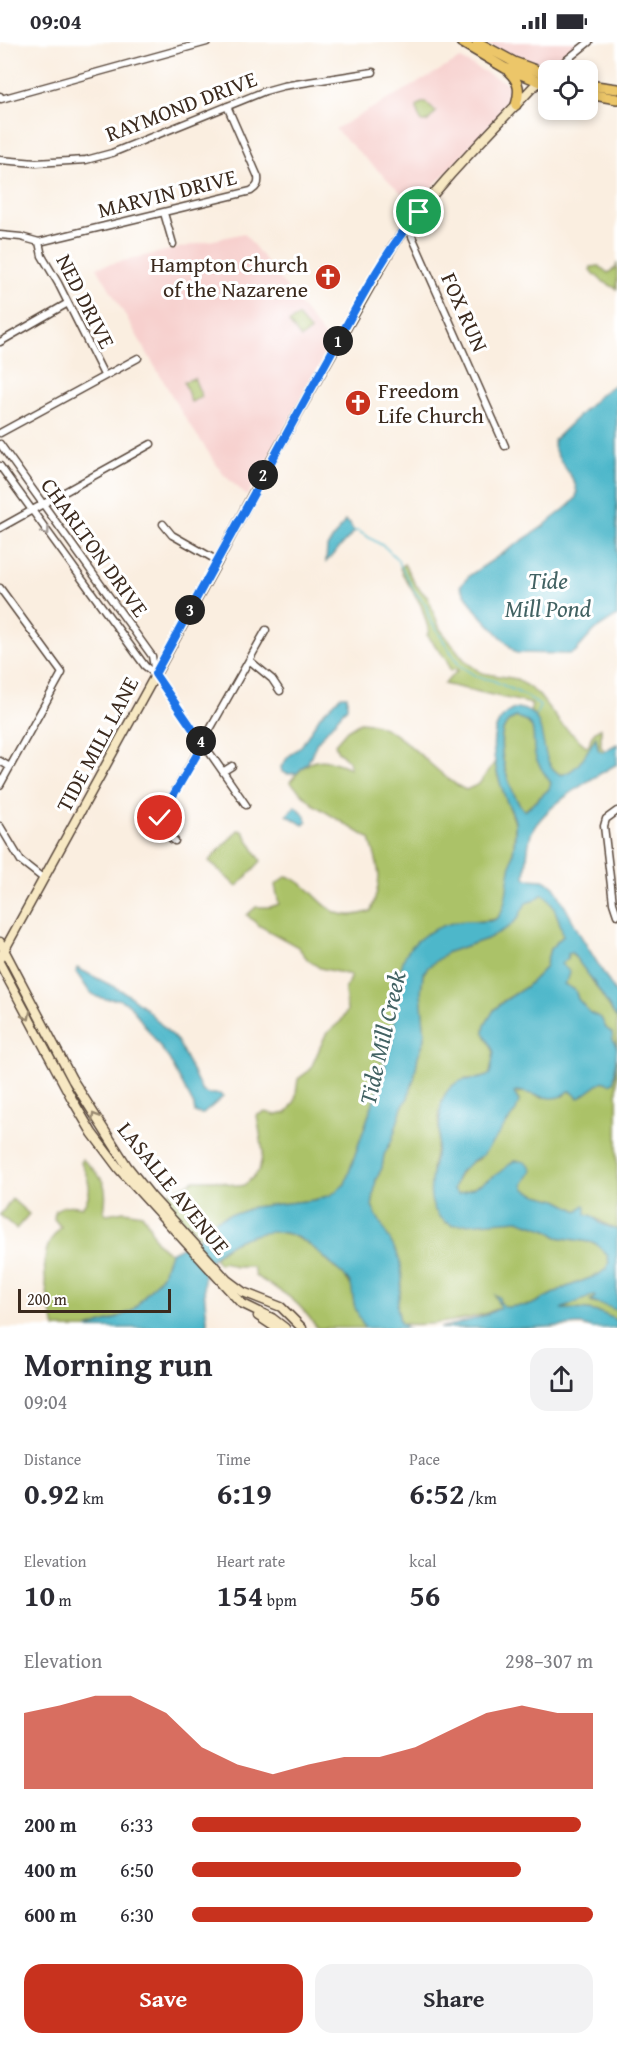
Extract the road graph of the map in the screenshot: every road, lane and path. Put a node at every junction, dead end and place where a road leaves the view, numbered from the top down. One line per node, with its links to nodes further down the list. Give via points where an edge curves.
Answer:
1 (207, 42): 13 (street, via 1,99)
2 (461, 42): 6 (main road)
3 (477, 42): 8 (main road)
4 (589, 42): 5 (street)
5 (568, 60)
6 (506, 68): 9 (main road); 16 (main road, via 518,85)
7 (374, 72): 17 (street, RAYMOND DRIVE, via 283,86)
8 (538, 72)
9 (538, 75)
10 (538, 86): 16 (main road, TIDE MILL LANE)
11 (598, 86): 12 (main road)
12 (617, 89)
13 (0, 96)
14 (598, 96): 15 (main road)
15 (617, 99)
16 (516, 105): 20 (main road, TIDE MILL LANE)
17 (227, 106): 18 (street, RAYMOND DRIVE, via 86,160); 19 (street, MARVIN DRIVE, via 258,177 256,188)
18 (0, 160)
19 (164, 213): 22 (street, MARVIN DRIVE); 23 (street)
20 (407, 225): 31 (street, FOX RUN); 37 (main road, TIDE MILL LANE, via 260,480)
21 (0, 236): 22 (street, MARVIN DRIVE)
22 (39, 243): 24 (street, NED DRIVE)
23 (173, 244)
24 (68, 303): 25 (street); 27 (street, NED DRIVE)
25 (0, 342)
26 (138, 358): 27 (street)
27 (104, 375): 28 (street)
28 (0, 433)
29 (0, 444): 33 (street, CHARLTON DRIVE)
30 (151, 444): 33 (street)
31 (505, 446)
32 (0, 466): 34 (street, CHARLTON DRIVE)
33 (42, 504): 34 (street); 41 (street, CHARLTON DRIVE, via 152,656)
34 (32, 510): 36 (street); 41 (street, CHARLTON DRIVE, one-way to 41, via 145,666)
35 (164, 524): 37 (street, via 172,535)
36 (0, 528)
37 (218, 561): 41 (main road, TIDE MILL LANE)
38 (0, 588): 46 (street, via 62,673)
39 (266, 630): 40 (street)
40 (249, 660): 42 (street); 43 (street)
41 (155, 674): 43 (street, CHARLTON DRIVE); 56 (main road, TIDE MILL LANE)
42 (280, 691)
43 (203, 744): 47 (street, CHARLTON DRIVE); 52 (street, via 160,818 160,830)
44 (0, 761): 46 (street)
45 (232, 766): 47 (street)
46 (10, 767): 48 (street)
47 (224, 771): 49 (street, CHARLTON DRIVE)
48 (0, 785)
49 (246, 805)
50 (617, 811): 54 (street, via 604,823)
51 (0, 826): 56 (street, via 21,861)
52 (175, 841)
53 (617, 861): 54 (street)
54 (608, 862): 55 (street)
55 (613, 872): 57 (street)
56 (44, 879): 59 (main road, TIDE MILL LANE)
57 (617, 915)
58 (0, 942): 59 (main road, LASALLE AVENUE)
59 (2, 955): 61 (main road, LASALLE AVENUE, one-way to 59, via 97,1122)
60 (0, 964): 61 (main road, LASALLE AVENUE, one-way to 61, via 92,1133 119,1169)
61 (179, 1232): 62 (main road, LASALLE AVENUE)
62 (214, 1270): 63 (main road, LASALLE AVENUE); 68 (main road, LASALLE AVENUE, via 243,1292 281,1307)
63 (232, 1294): 64 (main road, LASALLE AVENUE); 67 (main road, LASALLE AVENUE, via 273,1312)
64 (241, 1303): 65 (main road, LASALLE AVENUE); 66 (main road, LASALLE AVENUE)
65 (276, 1328)
66 (285, 1328)
67 (292, 1328)
68 (302, 1328)

